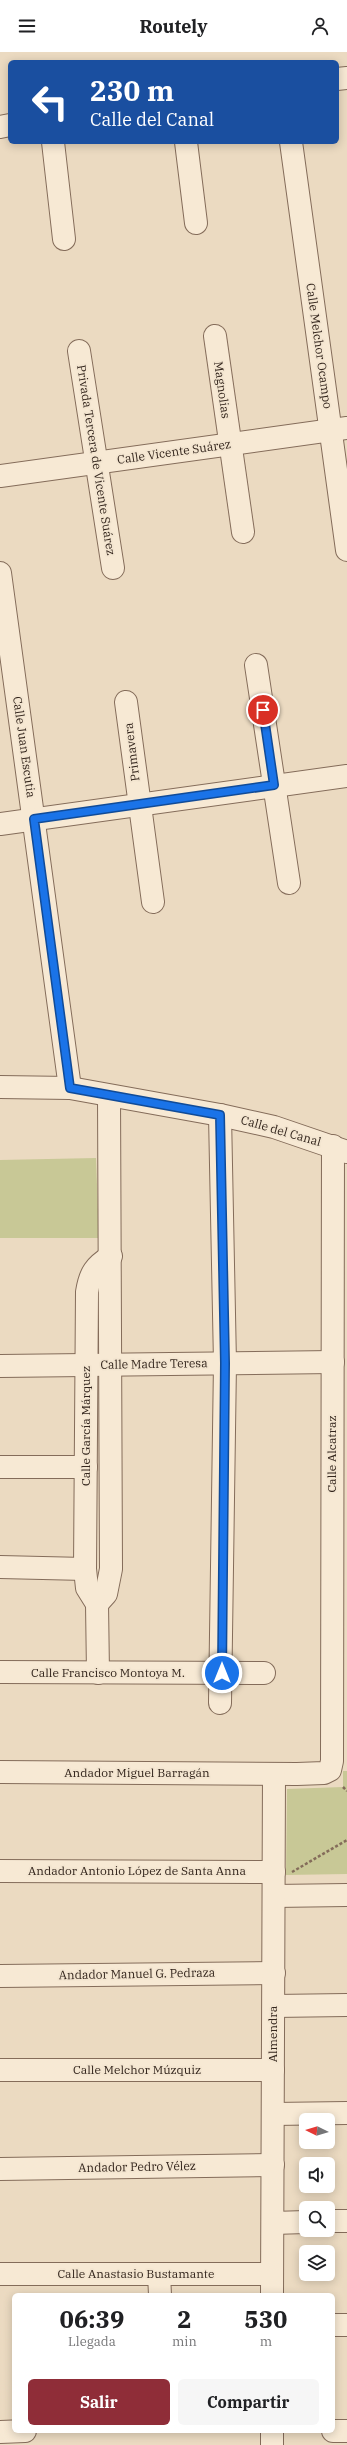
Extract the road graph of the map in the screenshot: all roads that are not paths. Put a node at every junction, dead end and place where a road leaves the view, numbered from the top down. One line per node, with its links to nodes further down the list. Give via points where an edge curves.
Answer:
1 (53, 144): 5 (street)
2 (186, 144): 4 (street)
3 (291, 144): 8 (street, Calle Melchor Ocampo)
4 (196, 223)
5 (64, 239)
6 (215, 336): 9 (street, Magnolias)
7 (79, 351): 10 (street, Privada Tercera de Vicente Suárez)
8 (339, 429): 9 (street, Calle Vicente Suárez); 13 (street, Calle Melchor Ocampo)
9 (230, 444): 10 (street, Calle Vicente Suárez); 12 (street, Magnolias)
10 (96, 463): 11 (street, Calle Vicente Suárez); 14 (street, Privada Tercera de Vicente Suárez)
11 (0, 476)
12 (243, 532)
13 (347, 550)
14 (113, 568)
15 (0, 573): 21 (street, Calle Juan Escutia)
16 (256, 665): 19 (street)
17 (126, 702): 20 (street, Primavera)
18 (347, 776): 19 (street)
19 (274, 785): 20 (street); 23 (street)
20 (138, 803): 21 (street); 24 (street, Primavera)
21 (34, 819): 22 (street); 26 (street, Calle Juan Escutia)
22 (0, 824)
23 (289, 883)
24 (152, 902)
25 (0, 1087): 26 (street, Calle del Canal)
26 (70, 1088): 27 (street, Calle del Canal)
27 (109, 1096): 28 (street, Calle del Canal); 30 (street)
28 (220, 1115): 29 (street, Calle del Canal, via 274,1127); 33 (street)
29 (340, 1149): 31 (street, Calle Alcatraz)
30 (111, 1256): 34 (street); 35 (street, Calle García Márquez, via 96,1266 89,1277)
31 (340, 1327): 32 (street, Calle Alcatraz)
32 (333, 1362): 33 (street, Calle Madre Teresa); 37 (street, Calle Alcatraz)
33 (225, 1363): 34 (street, Calle Madre Teresa); 47 (street)
34 (111, 1364): 35 (street, Calle Madre Teresa); 43 (street, via 111,1569 106,1594)
35 (87, 1365): 36 (street, Calle Madre Teresa); 39 (street, Calle García Márquez)
36 (0, 1366)
37 (340, 1439): 40 (street, Calle Alcatraz)
38 (0, 1467): 39 (street)
39 (86, 1467): 42 (street, Calle García Márquez)
40 (340, 1550): 44 (street, Calle Alcatraz)
41 (0, 1567): 42 (street)
42 (86, 1568): 43 (street, Calle García Márquez, via 87,1588)
43 (97, 1604): 46 (street, Calle García Márquez)
44 (340, 1661): 50 (street, Calle Alcatraz)
45 (0, 1672): 46 (street, Calle Francisco Montoya M.)
46 (98, 1673): 47 (street, Calle Francisco Montoya M.)
47 (222, 1673): 48 (street, Calle Francisco Montoya M.); 49 (street)
48 (264, 1673)
49 (220, 1703)
50 (339, 1761): 52 (street, Andador Miguel Barragán, via 324,1773)
51 (0, 1772): 52 (street, Andador Miguel Barragán)
52 (274, 1774): 54 (street, Almendra)
53 (0, 1871): 54 (street, Andador Antonio López de Santa Anna)
54 (280, 1873): 56 (street, Almendra)
55 (347, 1895): 56 (street)
56 (274, 1896): 57 (street, Almendra)
57 (274, 1973): 58 (street, Andador Manuel G. Pedraza); 60 (street, Almendra)
58 (0, 1976)
59 (347, 2005): 60 (street)
60 (274, 2006): 62 (street, Almendra)
61 (0, 2070): 62 (street, Calle Melchor Múzquiz)
62 (273, 2070): 64 (street, Almendra)
63 (347, 2113): 64 (street)
64 (273, 2114): 65 (street, Almendra)
65 (273, 2165): 66 (street, Andador Pedro Vélez); 69 (street, Almendra)
66 (0, 2169)
67 (335, 2221): 68 (street)
68 (347, 2221)
69 (273, 2222): 70 (street); 72 (street, Almendra)
70 (299, 2222)
71 (0, 2274): 73 (street, Calle Anastasio Bustamante)
72 (272, 2274): 73 (street, Calle Anastasio Bustamante); 74 (street, Almendra)
73 (160, 2284)
74 (272, 2293)
75 (335, 2325): 76 (street)
76 (347, 2325)
77 (335, 2431): 78 (street)
78 (347, 2431)
79 (0, 2432): 80 (street)
80 (12, 2432)
81 (272, 2433): 82 (street)
82 (272, 2445)

